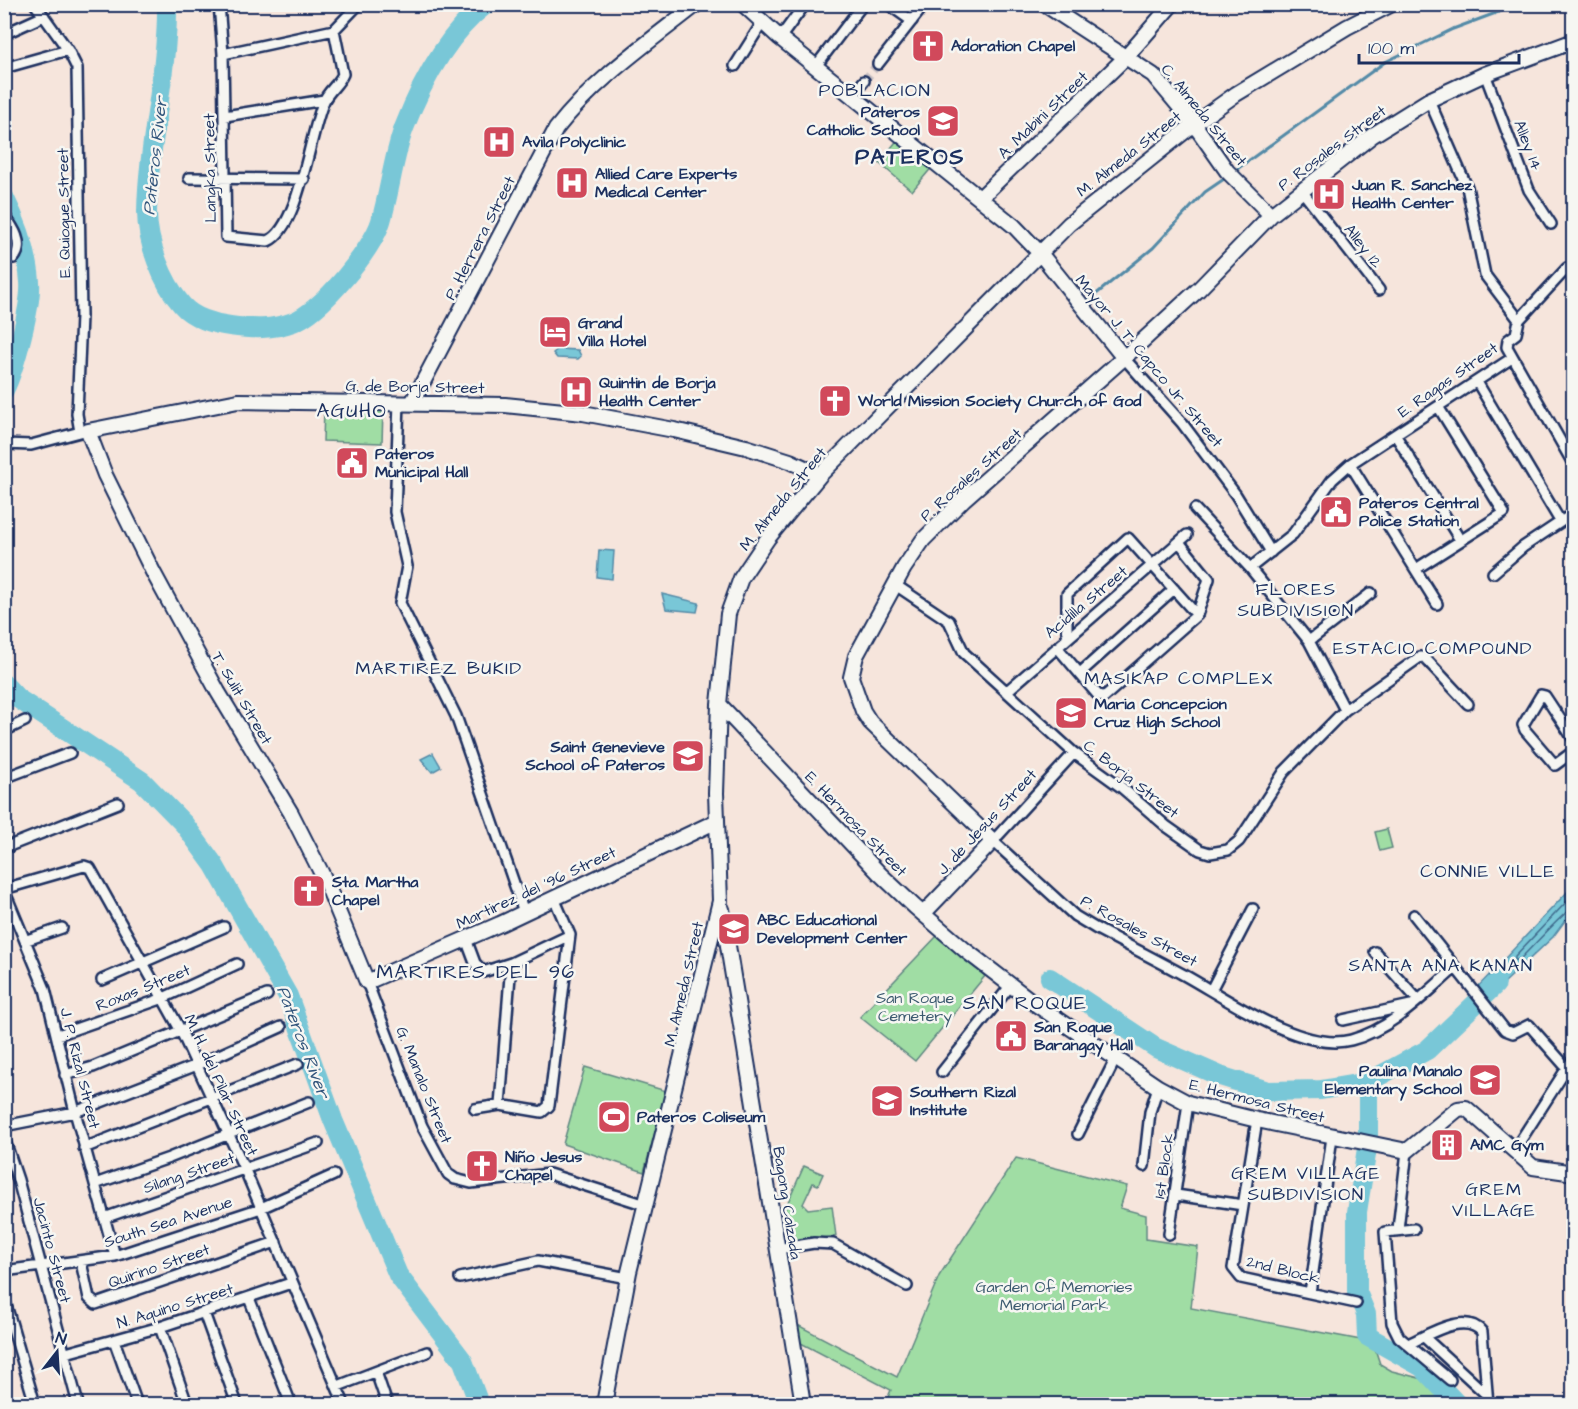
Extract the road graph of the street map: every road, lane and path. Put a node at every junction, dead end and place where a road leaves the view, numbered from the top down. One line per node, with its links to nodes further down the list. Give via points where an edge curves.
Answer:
1 (35, 4): 13 (street, E. Quiogue Street)
2 (219, 4): 21 (street, Langka Street)
3 (359, 4): 16 (street)
4 (697, 4): 50 (street, P. Herrera Street, via 631,56 556,129)
5 (743, 4): 15 (street, Mayor J. T. Capco Jr. Street)
6 (805, 4): 18 (street)
7 (863, 4): 25 (street)
8 (888, 4): 14 (street)
9 (925, 4): 14 (street)
10 (1044, 4): 22 (street, C. Almeda Street)
11 (1172, 4): 22 (street, A. Mabini Street)
12 (1392, 4): 33 (street, M. Almeda Street, via 1293,58)
13 (45, 16): 17 (street); 20 (street, E. Quiogue Street)
14 (912, 21): 23 (street)
15 (762, 23): 18 (street, Mayor J. T. Capco Jr. Street); 24 (street)
16 (334, 30): 21 (street); 30 (street, Langka Street, via 344,69)
17 (4, 34)
18 (780, 38): 25 (street, Mayor J. T. Capco Jr. Street)
19 (1574, 41): 27 (street, P. Rosales Street)
20 (68, 50): 26 (street); 52 (street, E. Quiogue Street, via 77,68 81,293 77,414)
21 (223, 54): 32 (street, Langka Street)
22 (1127, 56): 33 (street, C. Almeda Street, via 1153,75); 38 (street, A. Mabini Street)
23 (878, 64)
24 (735, 66)
25 (816, 66): 29 (street, Mayor J. T. Capco Jr. Street)
26 (4, 68)
27 (1485, 74): 31 (street, P. Rosales Street); 41 (street, Alley 14, via 1529,190)
28 (864, 81): 29 (street)
29 (853, 95): 38 (street, Mayor J. T. Capco Jr. Street)
30 (324, 100): 32 (street); 36 (street, Langka Street)
31 (1429, 100): 37 (street, P. Rosales Street, via 1373,135); 46 (street, via 1467,187 1485,275)
32 (225, 116): 35 (street, Langka Street)
33 (1194, 124): 40 (street, C. Almeda Street, via 1227,171); 42 (street, M. Almeda Street, via 1077,216)
34 (189, 178): 35 (street)
35 (225, 179): 36 (street); 36 (street, Langka Street, via 226,237 268,241 279,232)
36 (304, 179)
37 (1302, 191): 40 (street, P. Rosales Street); 45 (street, Alley 12)
38 (981, 197): 42 (street, Mayor J. T. Capco Jr. Street)
39 (4, 215): 43 (street, via 18,242 16,256)
40 (1271, 215): 47 (street, P. Rosales Street)
41 (1551, 224)
42 (1039, 252): 47 (street, Mayor J. T. Capco Jr. Street); 57 (street, M. Almeda Street)
43 (8, 257)
44 (1574, 280): 46 (street, via 1567,268)
45 (1379, 290)
46 (1518, 320): 48 (street, E. Ragas Street, via 1516,334 1508,340)
47 (1124, 358): 64 (street, Mayor J. T. Capco Jr. Street, via 1182,423 1236,495); 69 (street, P. Rosales Street, via 964,499 923,540)
48 (1512, 358): 49 (street, E. Ragas Street); 56 (street)
49 (1477, 382): 51 (street, E. Ragas Street); 60 (street)
50 (405, 403): 52 (street, G. de Borja Street, via 238,401); 57 (street, G. de Borja Street, via 505,405 631,421 746,447); 97 (street, via 395,512 407,566 400,603 459,725)
51 (1439, 408): 53 (street, E. Ragas Street); 62 (street, via 1504,509 1502,515)
52 (84, 432): 54 (street, G. de Borja Street, via 31,445); 111 (street, T. Sulit Street, via 218,692 291,813 326,882)
53 (1396, 436): 55 (street, E. Ragas Street); 62 (street)
54 (4, 444)
55 (1350, 464): 64 (street, E. Ragas Street, via 1332,480 1293,534); 67 (street)
56 (1574, 465)
57 (820, 475): 79 (street, M. Almeda Street, via 768,537 741,578 728,614)
58 (1195, 509): 66 (street)
59 (1574, 513): 60 (street)
60 (1560, 521): 68 (street)
61 (1187, 535): 63 (street, Acidilla Street)
62 (1460, 540): 67 (street)
63 (1179, 542): 65 (street, Acidilla Street); 73 (street, via 1209,579)
64 (1271, 552): 66 (street, E. Ragas Street)
65 (1152, 565): 70 (street); 74 (street, Acidilla Street); 74 (street, via 1131,540 1123,539 1067,594)
66 (1250, 568): 75 (street)
67 (1416, 569): 72 (street)
68 (1492, 573)
69 (894, 584): 78 (street, C. Borja Street, via 949,621 964,653); 91 (street, P. Rosales Street, via 853,664 851,677 858,699 870,722)
70 (1173, 589): 73 (street); 77 (street)
71 (1371, 593): 75 (street)
72 (1437, 604)
73 (1197, 615): 77 (street, via 1104,697)
74 (1067, 637): 76 (street, Acidilla Street)
75 (1309, 641): 81 (street)
76 (1057, 646): 77 (street); 78 (street, Acidilla Street)
77 (1080, 673)
78 (1006, 692): 87 (street, C. Borja Street)
79 (719, 704): 90 (street, M. Almeda Street); 98 (street, E. Hermosa Street)
80 (1468, 704): 81 (street, C. Borja Street, via 1422,656)
81 (1345, 710): 87 (street, C. Borja Street, via 1284,772 1239,841 1218,853 1200,850)
82 (25, 721): 83 (street)
83 (4, 732)
84 (1574, 740): 85 (street, via 1541,695 1523,728 1555,765)
85 (1574, 751)
86 (70, 753): 88 (street)
87 (1074, 753): 91 (street, J. de Jesus Street)
88 (4, 778)
89 (118, 803): 92 (street)
90 (717, 821): 94 (street, Martirez del '96 Street); 95 (street, M. Almeda Street)
91 (993, 841): 98 (street, J. de Jesus Street); 113 (street, P. Rosales Street, via 1075,916)
92 (4, 848)
93 (4, 890): 104 (street, J. P. Rizal Street); 106 (street, M. H. del Pilar Street, via 87,866)
94 (554, 898): 97 (street, Martirez del '96 Street); 102 (street)
95 (720, 901): 149 (street, M. Almeda Street); 157 (street, Bagong Calzada)
96 (1253, 909): 113 (street)
97 (524, 912): 103 (street, Martirez del '96 Street)
98 (923, 914): 112 (street, E. Hermosa Street)
99 (1414, 915): 109 (street)
100 (224, 927): 106 (street)
101 (62, 928): 104 (street)
102 (570, 935): 107 (street); 130 (street, via 549,1106 542,1112)
103 (466, 939): 107 (street, via 483,972); 111 (street, Martirez del '96 Street)
104 (27, 940): 120 (street, J. P. Rizal Street)
105 (1375, 952): 116 (street)
106 (142, 963): 110 (street); 115 (street, M. H. del Pilar Street)
107 (511, 963): 130 (street)
108 (237, 964): 115 (street, Roxas Street)
109 (1455, 968): 116 (street, P. Rosales Street); 141 (street, via 1508,1033 1529,1025 1567,1070)
110 (102, 980)
111 (367, 982): 149 (street, G. Manalo Street, via 422,1126 448,1174 471,1183 549,1174)
112 (1011, 985): 121 (street, E. Hermosa Street); 124 (street)
113 (1211, 990): 116 (street, P. Rosales Street, via 1275,1024 1334,1043 1371,1033)
114 (267, 995): 119 (street)
115 (161, 999): 119 (street, M. H. del Pilar Street); 120 (street, Roxas Street)
116 (1416, 1002): 117 (street)
117 (1342, 1020)
118 (281, 1027): 123 (street)
119 (181, 1031): 123 (street, M. H. del Pilar Street); 125 (street, via 93,1067)
120 (58, 1035): 125 (street, J. P. Rizal Street)
121 (1116, 1058): 126 (street, E. Hermosa Street); 135 (street)
122 (298, 1064): 127 (street)
123 (197, 1065): 127 (street, M. H. del Pilar Street); 132 (street)
124 (942, 1072)
125 (65, 1074): 132 (street, J. P. Rizal Street)
126 (1158, 1087): 129 (street, E. Hermosa Street); 143 (street, via 1150,1112)
127 (213, 1100): 136 (street, M. H. del Pilar Street); 140 (street)
128 (309, 1102): 136 (street)
129 (1188, 1103): 133 (street, E. Hermosa Street); 148 (street, 1st Block)
130 (500, 1105): 131 (street)
131 (476, 1109)
132 (75, 1113): 134 (street); 140 (street, J. P. Rizal Street)
133 (1257, 1120): 137 (street, E. Hermosa Street); 150 (street, 2nd Block)
134 (4, 1126)
135 (1078, 1134)
136 (228, 1135): 144 (street, M. H. del Pilar Street); 147 (street)
137 (1332, 1137): 142 (street, E. Hermosa Street); 166 (street)
138 (4, 1138): 160 (street, Jacinto Street)
139 (318, 1143): 144 (street, Silang Street)
140 (84, 1148): 147 (street, J. P. Rizal Street)
141 (1515, 1149): 142 (street, via 1462,1108); 145 (street, via 1535,1168)
142 (1407, 1151): 153 (street)
143 (1144, 1166)
144 (245, 1170): 151 (street, M. H. del Pilar Street); 152 (street, Silang Street)
145 (1574, 1173)
146 (334, 1175): 151 (street, South Sea Avenue)
147 (95, 1184): 152 (street, J. P. Rizal Street)
148 (1176, 1195): 150 (street); 155 (street, 1st Block)
149 (646, 1205): 163 (street, M. Almeda Street)
150 (1243, 1205): 166 (street, 2nd Block, via 1235,1274)
151 (261, 1208): 156 (street, M. H. del Pilar Street); 158 (street, South Sea Avenue)
152 (104, 1218): 158 (street, J. P. Rizal Street)
153 (1398, 1229): 154 (street); 174 (street, via 1388,1229 1384,1235 1387,1291 1392,1323)
154 (1414, 1229)
155 (1169, 1234)
156 (276, 1242): 159 (street, Quirino Street, via 96,1304 89,1298); 164 (street, M. H. del Pilar Street)
157 (777, 1249): 165 (street, via 833,1244); 190 (street, Bagong Calzada)
158 (115, 1256): 159 (street, South Sea Avenue)
159 (81, 1263): 160 (street, South Sea Avenue)
160 (40, 1268): 161 (street, South Sea Avenue); 176 (street, Jacinto Street)
161 (4, 1271)
162 (460, 1278): 163 (street, via 538,1261)
163 (628, 1278): 189 (street, M. Almeda Street)
164 (291, 1283): 168 (street, N. Aquino Street); 179 (street, M. H. del Pilar Street)
165 (907, 1286)
166 (1310, 1293): 169 (street, 2nd Block)
167 (4, 1298): 181 (street)
168 (249, 1298): 170 (street, N. Aquino Street); 186 (street)
169 (1356, 1303)
170 (204, 1312): 171 (street, N. Aquino Street); 185 (street)
171 (160, 1327): 173 (street, N. Aquino Street); 184 (street)
172 (1424, 1337): 174 (street); 180 (street); 180 (street, via 1462,1323 1478,1327 1482,1332)
173 (114, 1340): 176 (street, N. Aquino Street); 183 (street)
174 (1408, 1344): 178 (street)
175 (427, 1352): 177 (street)
176 (66, 1353): 182 (street, Jacinto Street)
177 (376, 1372): 179 (street); 188 (street)
178 (1450, 1380)
179 (338, 1386): 187 (street, M. H. del Pilar Street)
180 (1488, 1400)
181 (35, 1404)
182 (78, 1404)
183 (137, 1404)
184 (187, 1404)
185 (237, 1404)
186 (291, 1404)
187 (345, 1404)
188 (387, 1404)
189 (604, 1404)
190 (803, 1404)

